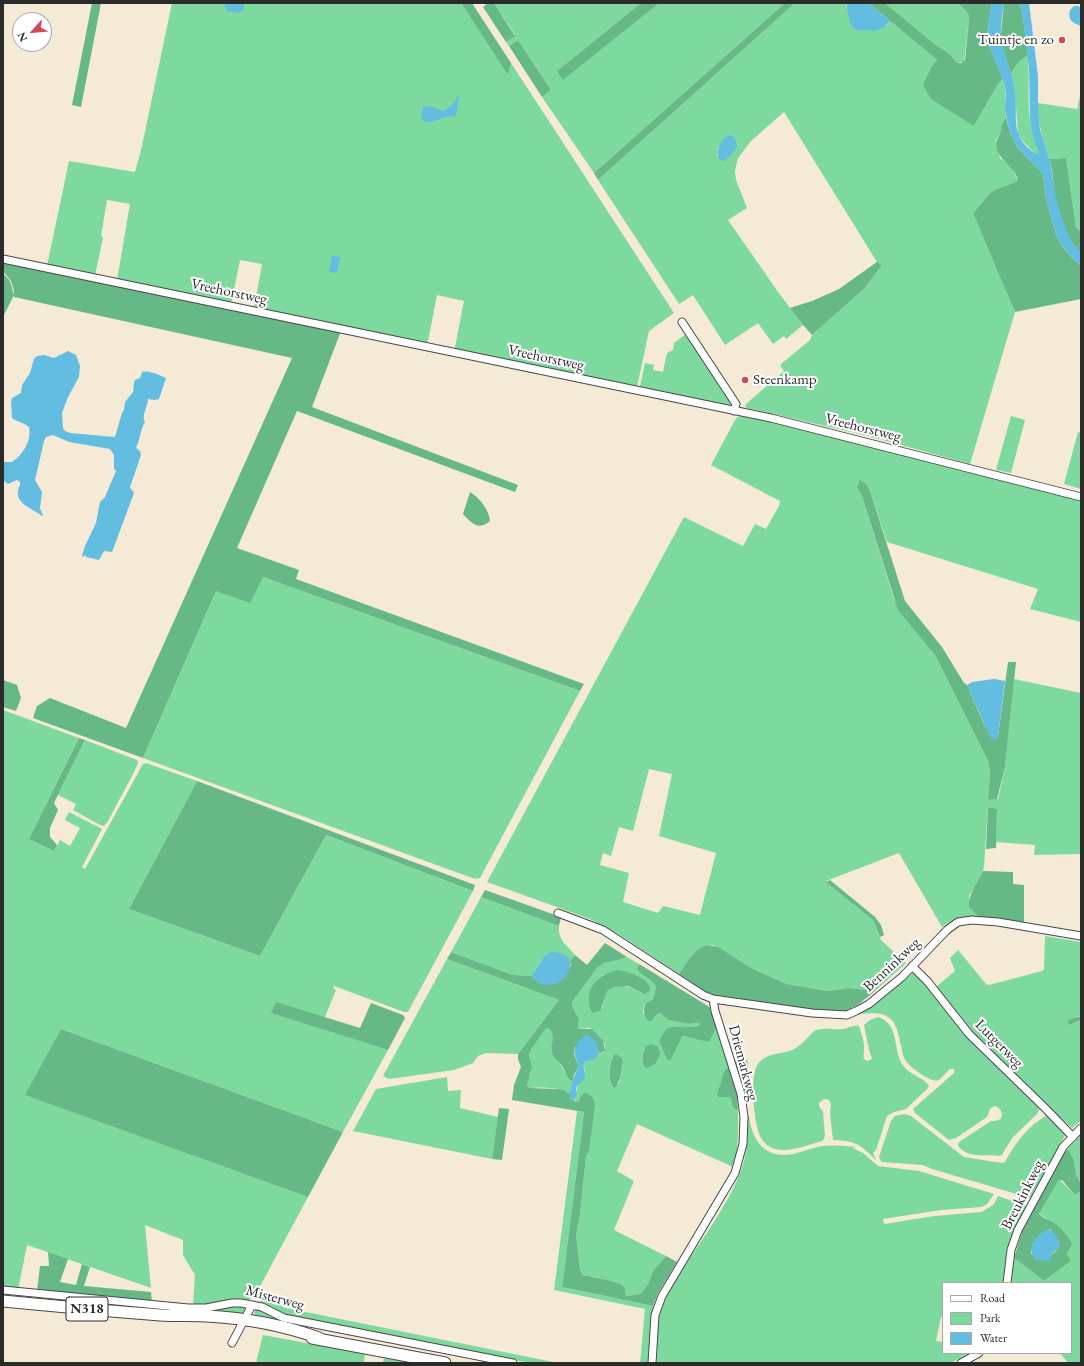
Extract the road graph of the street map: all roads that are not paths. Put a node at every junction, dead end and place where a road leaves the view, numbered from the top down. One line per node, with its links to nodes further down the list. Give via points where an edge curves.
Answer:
1 (3, 259): 3 (street, Vreehorstweg)
2 (682, 322): 3 (street, via 736,404)
3 (734, 411): 4 (street, Vreehorstweg, via 771,418)
4 (1081, 497)
5 (558, 913): 8 (street, via 603,930)
6 (1081, 936): 7 (street, Benninkweg, via 998,922 958,922)
7 (912, 966): 8 (street, Benninkweg, via 870,1004 847,1014 812,1013); 10 (street, Lutgerweg, via 969,1034)
8 (713, 999): 20 (street, Driemarkweg, via 741,1094 744,1117 743,1144 735,1173 662,1296 655,1315)
9 (1081, 1128): 10 (street, Breukinkweg)
10 (1073, 1136): 11 (street, Breukinkweg, via 1063,1147 1018,1230 1011,1250)
11 (1007, 1282)
12 (3, 1290): 14 (street, Misterweg, via 188,1308 206,1308 232,1303)
13 (3, 1301): 15 (main road, Misterweg / N318)
14 (252, 1304): 15 (street); 19 (street, Misterweg, via 284,1318)
15 (242, 1323): 16 (street); 18 (main road, Misterweg / N318)
16 (232, 1343)
17 (977, 1354): 21 (street)
18 (445, 1363)
19 (512, 1363)
20 (652, 1363)
21 (962, 1363)

